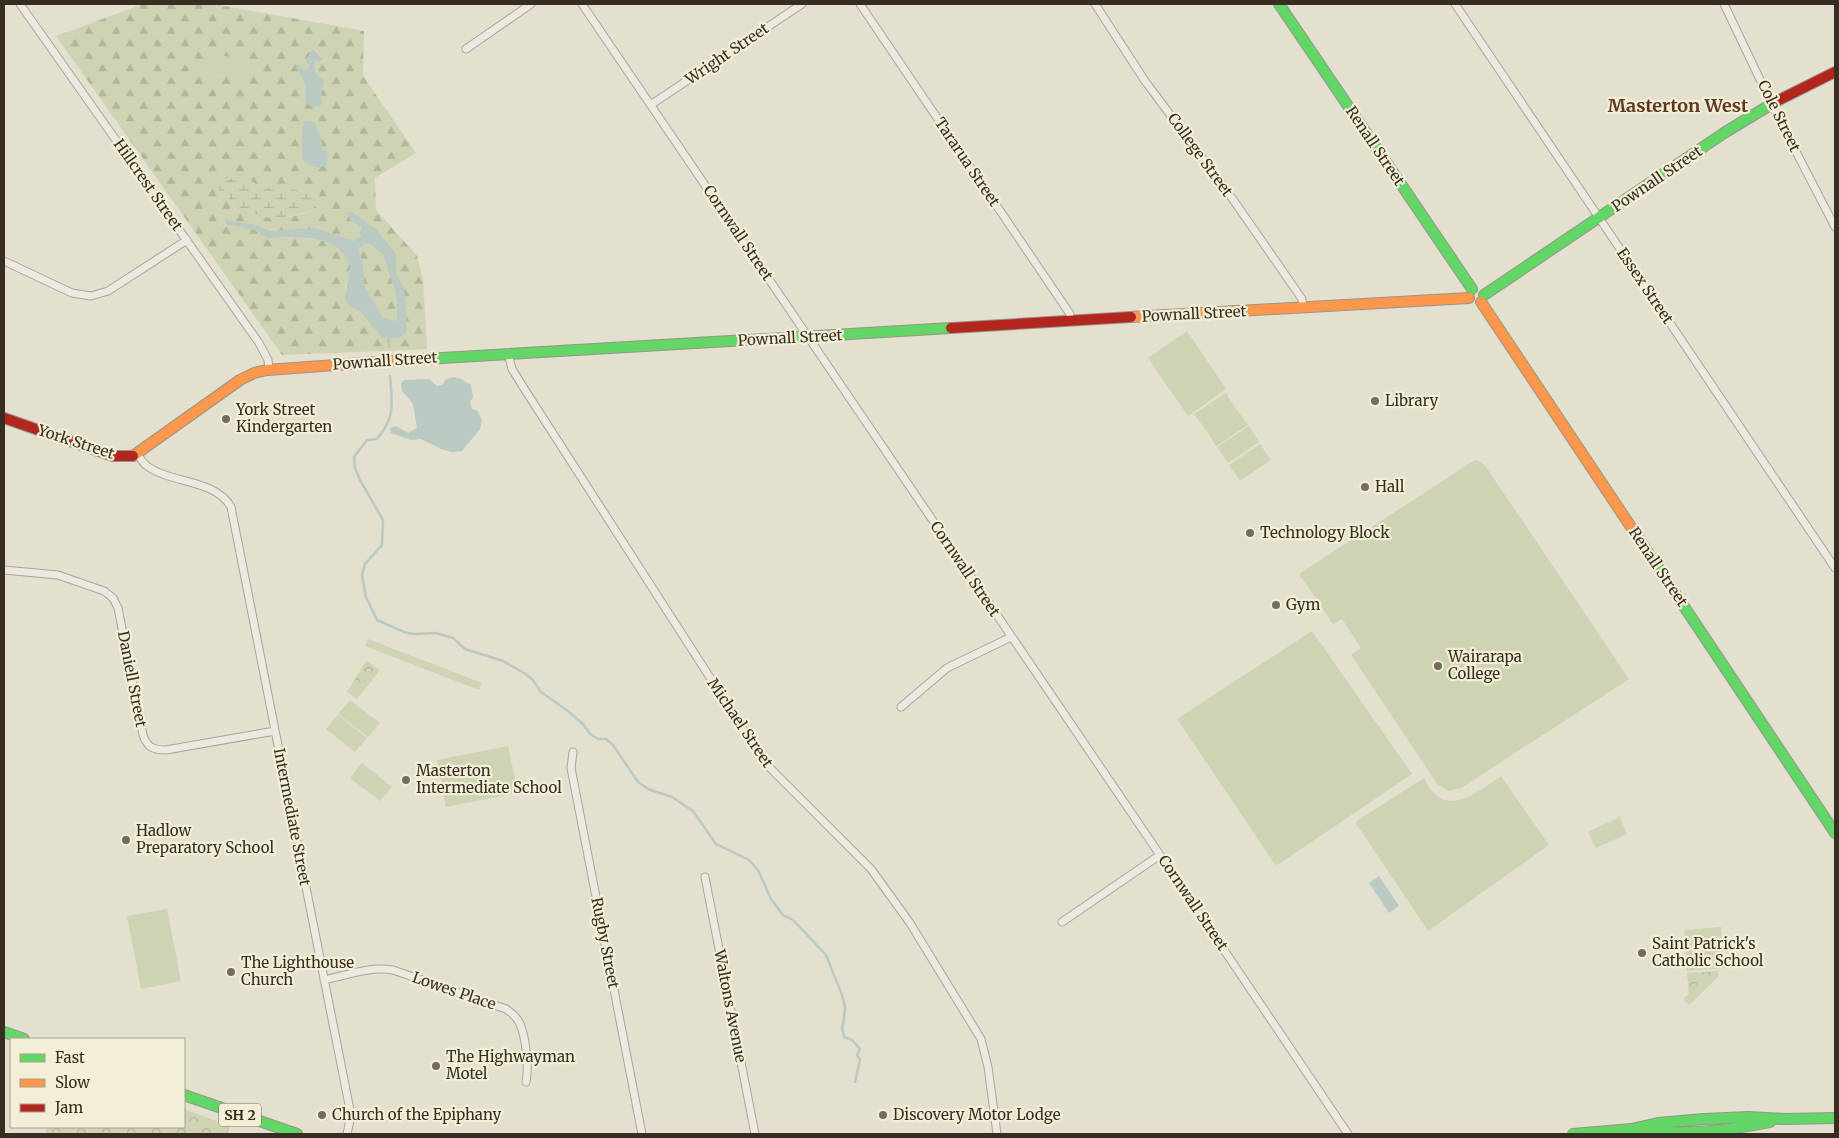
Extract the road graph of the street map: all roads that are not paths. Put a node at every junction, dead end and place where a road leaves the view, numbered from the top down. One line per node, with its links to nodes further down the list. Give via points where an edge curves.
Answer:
1 (20, 4): 16 (street, Hillcrest Street)
2 (531, 4): 10 (street)
3 (582, 4): 12 (street, Cornwall Street)
4 (802, 4): 12 (street, Wright Street)
5 (860, 4): 21 (street, Tararua Street, via 1070,314)
6 (1095, 4): 20 (street, College Street, via 1145,81 1302,299)
7 (1279, 4): 18 (main road, Renall Street)
8 (1455, 4): 14 (street, Essex Street)
9 (1724, 4): 13 (street, Cole Street)
10 (466, 49)
11 (1835, 72): 13 (main road, Pownall Street)
12 (652, 104): 22 (street, Cornwall Street)
13 (1772, 104): 14 (main road, Pownall Street); 15 (street, Cole Street)
14 (1600, 218): 19 (main road, Pownall Street); 28 (street, Essex Street)
15 (1835, 227)
16 (187, 240): 17 (street, via 108,291 91,296 72,293); 24 (street, Hillcrest Street, via 259,343 268,360)
17 (4, 262)
18 (1470, 294): 19 (main road, via 1479,289); 20 (main road, Pownall Street)
19 (1482, 298): 34 (main road, Renall Street)
20 (1304, 308): 21 (main road, Pownall Street)
21 (1071, 321): 22 (main road, Pownall Street)
22 (808, 337): 23 (main road, Pownall Street); 30 (street, Cornwall Street)
23 (508, 354): 24 (main road, Pownall Street); 48 (street, Michael Street, via 512,369 527,393 765,763 871,869 910,923 981,1039)
24 (269, 370): 26 (main road, Pownall Street, via 245,377)
25 (4, 418): 26 (main road, York Street, via 113,456)
26 (137, 454): 27 (street, York Street, via 146,465 214,491)
27 (227, 500): 32 (street, Intermediate Street, via 233,515)
28 (1835, 568)
29 (4, 570): 32 (street, Daniell Street, via 58,575 104,591 113,598 118,608 143,735 146,744 156,750)
30 (1011, 637): 31 (street, via 947,668); 35 (street, Cornwall Street)
31 (901, 707)
32 (275, 731): 38 (street, Intermediate Street)
33 (573, 752): 46 (street, Rugby Street, via 571,768)
34 (1835, 833)
35 (1160, 855): 37 (street); 49 (street, Cornwall Street)
36 (705, 877): 47 (street, Waltons Avenue)
37 (1062, 922)
38 (324, 980): 41 (street, Lowes Place, via 383,968 506,1009 520,1025 528,1065); 45 (street, Intermediate Street, via 351,1115)
39 (4, 1032): 40 (main road)
40 (21, 1038)
41 (526, 1082)
42 (185, 1095): 44 (main road, SH 2)
43 (1835, 1118): 50 (main road, via 1704,1119)
44 (297, 1134)
45 (347, 1134)
46 (642, 1134)
47 (755, 1134)
48 (997, 1134)
49 (1348, 1134)
50 (1573, 1134)

